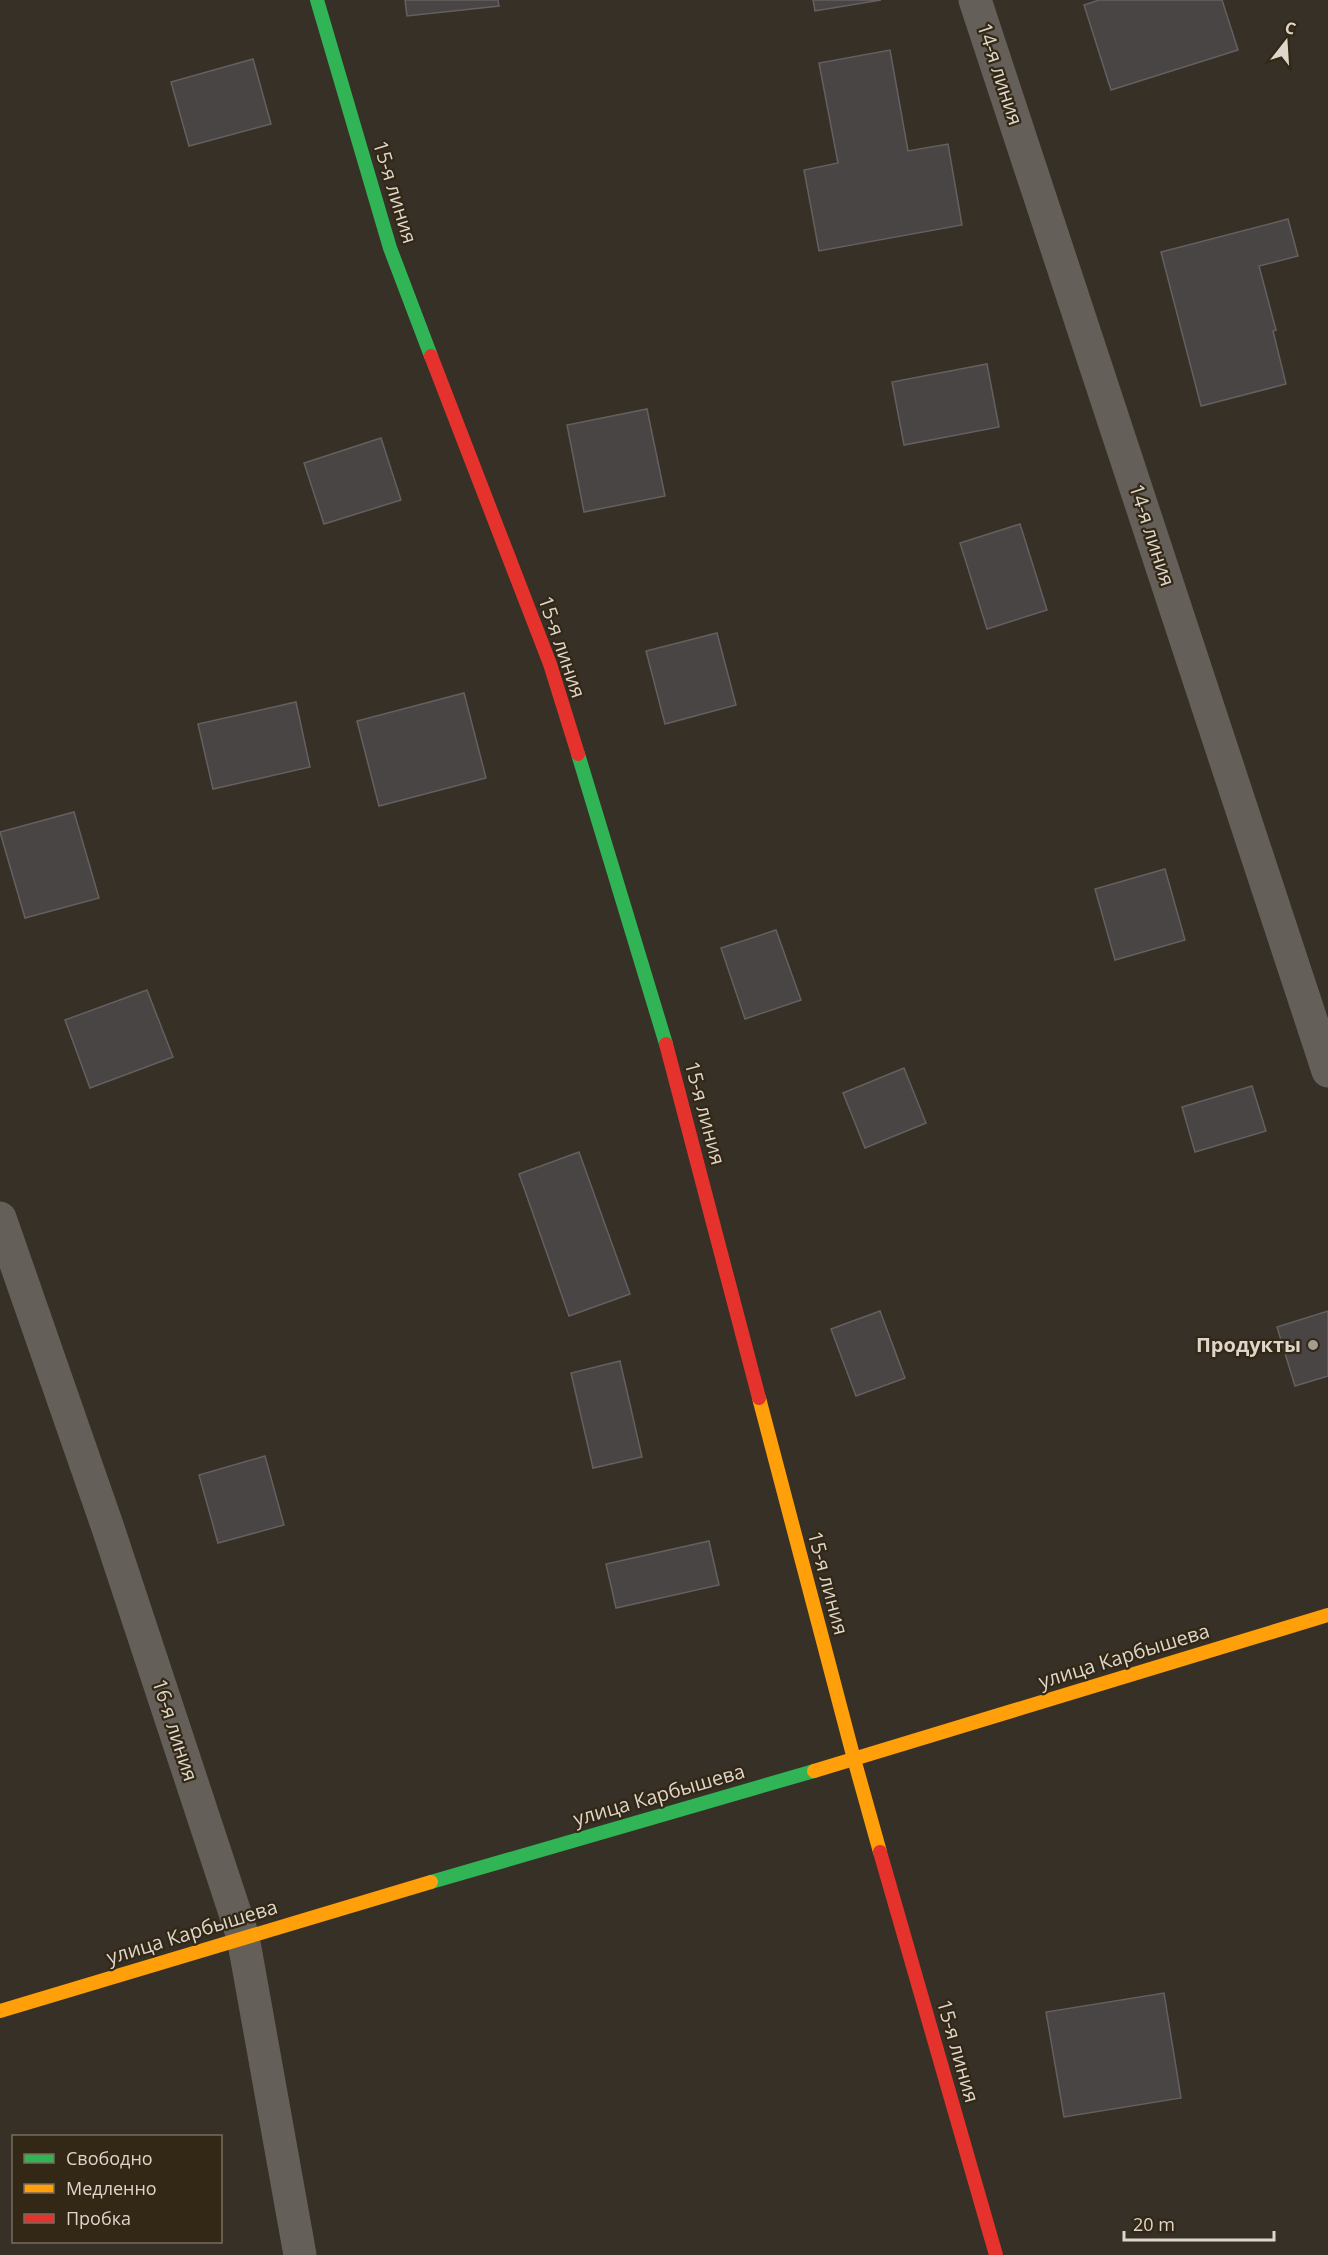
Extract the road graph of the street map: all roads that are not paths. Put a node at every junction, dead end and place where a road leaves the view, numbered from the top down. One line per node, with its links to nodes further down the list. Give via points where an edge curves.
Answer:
1 (317, 0): 6 (street, 15-я линия, via 390,248 550,664 661,1024)
2 (975, 0): 3 (street, 14-я линия)
3 (1328, 1071)
4 (0, 1218): 7 (street, 16-я линия, via 108,1528)
5 (1328, 1615): 6 (street, улица Карбышева)
6 (854, 1759): 7 (street, улица Карбышева); 10 (street, 15-я линия)
7 (243, 1937): 8 (street, улица Карбышева); 9 (street, 16-я линия)
8 (0, 2011)
9 (300, 2255)
10 (996, 2255)

